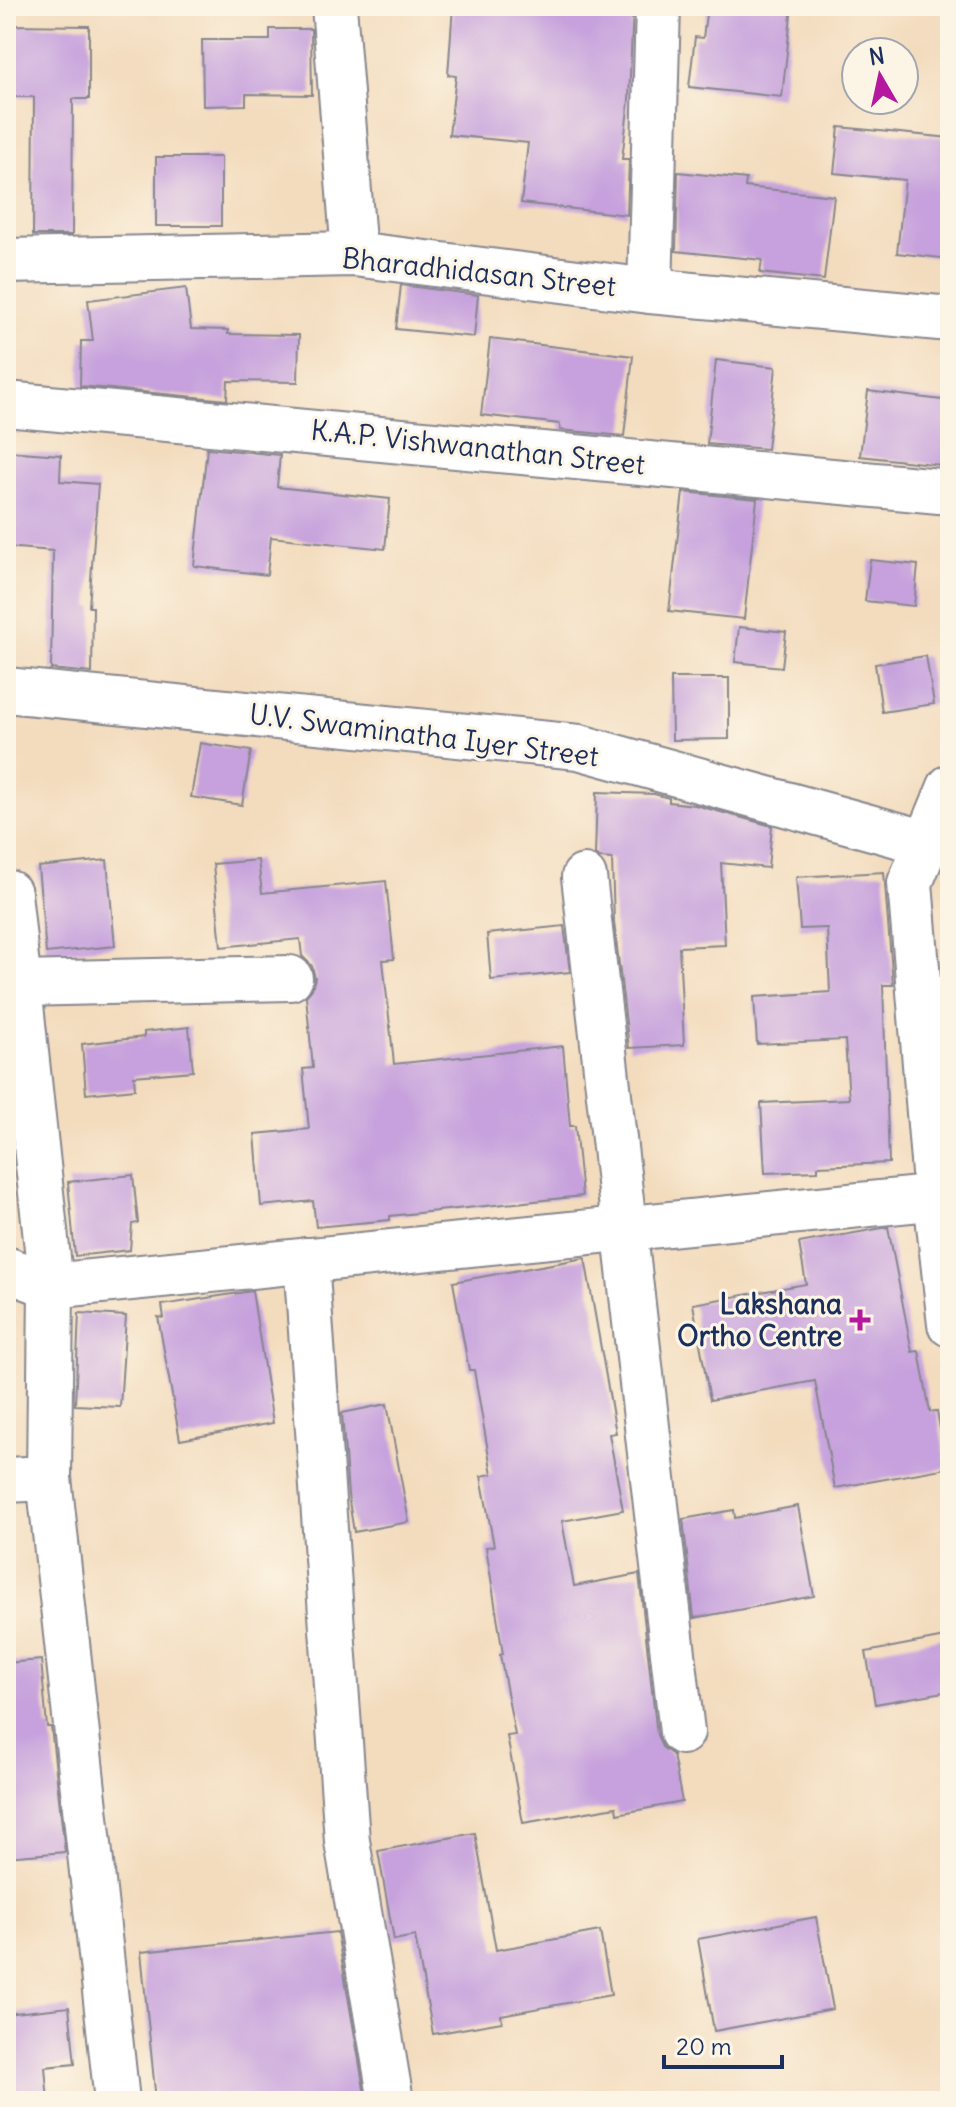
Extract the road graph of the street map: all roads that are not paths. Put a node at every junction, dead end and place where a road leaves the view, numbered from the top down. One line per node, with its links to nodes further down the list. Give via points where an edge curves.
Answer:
1 (334, 6): 3 (street)
2 (658, 6): 5 (street)
3 (354, 254): 4 (street, Bharadhidasan Street); 5 (street, Bharadhidasan Street)
4 (6, 261)
5 (650, 291): 6 (street, Bharadhidasan Street)
6 (950, 319)
7 (6, 404): 8 (street, K.A.P. Vishwanathan Street)
8 (950, 492)
9 (6, 690): 11 (street, U.V. Swaminatha Iyer Street, via 579,747)
10 (950, 787): 11 (street)
11 (927, 843): 16 (street, via 910,883)
12 (584, 877): 17 (street)
13 (9, 893): 15 (street)
14 (290, 978): 15 (street)
15 (19, 984): 20 (street)
16 (943, 1196): 17 (street); 21 (street)
17 (624, 1228): 18 (street); 24 (street)
18 (306, 1260): 20 (street); 26 (street, via 347,1841)
19 (6, 1269): 20 (street)
20 (51, 1286): 22 (street)
21 (950, 1324)
22 (49, 1478): 23 (street); 25 (street)
23 (6, 1480)
24 (682, 1732)
25 (117, 2101)
26 (391, 2101)

